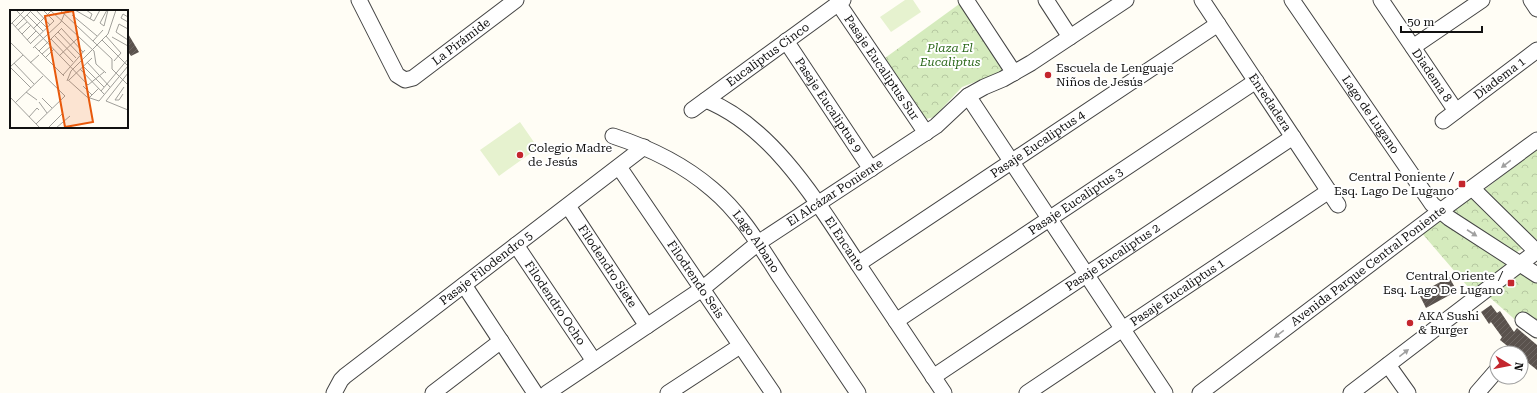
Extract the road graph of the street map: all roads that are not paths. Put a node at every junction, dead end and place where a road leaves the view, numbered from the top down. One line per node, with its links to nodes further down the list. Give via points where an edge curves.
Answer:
1 (359, 0): 2 (street, La Pirámide, via 398,75 405,80 413,78)
2 (516, 0)
3 (966, 0): 18 (street)
4 (1046, 0): 14 (street)
5 (1125, 0): 14 (street, El Alcázar Poniente)
6 (1202, 0): 13 (street, Enredadera)
7 (1292, 0): 38 (street, Lago de Lugano, via 1428,200)
8 (1381, 0): 16 (street, Diadema 8)
9 (1482, 0): 16 (street)
10 (1531, 0): 12 (street)
11 (841, 2): 15 (street, Eucaliptus Cinco); 25 (street, Pasaje Eucaliptus Sur)
12 (1537, 9)
13 (1218, 24): 19 (street, Enredadera); 30 (street, Pasaje Eucaliptus 4)
14 (1070, 37): 18 (street, El Alcázar Poniente)
15 (786, 41): 21 (street, Eucaliptus Cinco); 32 (street, Pasaje Eucaliptus 9)
16 (1413, 47): 23 (street, Diadema 8)
17 (1537, 50): 23 (street, Diadema 1)
18 (1014, 73): 20 (street, El Alcázar Poniente)
19 (1256, 81): 27 (street, Enredadera); 39 (street, Pasaje Eucaliptus 3)
20 (968, 96): 25 (street, El Alcázar Poniente); 30 (street)
21 (706, 100): 22 (street, Eucaliptus Cinco); 35 (street, El Encanto, via 758,133)
22 (692, 110)
23 (1456, 111): 24 (street, Diadema 1)
24 (1443, 121)
25 (926, 133): 32 (street, El Alcázar Poniente)
26 (614, 136): 29 (street, Lago Albano)
27 (1293, 137): 34 (street, Enredadera); 45 (street, Pasaje Eucaliptus 2)
28 (1537, 140): 33 (street, Avenida Parque Central Poniente, one-way to 33)
29 (644, 147): 31 (street, Pasaje Filodendro 5); 40 (street, Lago Albano, via 686,169 712,189 738,215)
30 (1011, 161): 39 (street); 43 (street, Pasaje Eucaliptus 4)
31 (619, 167): 37 (street, Pasaje Filodendro 5); 48 (street, Filodrendo Seis)
32 (871, 169): 35 (street, El Alcázar Poniente)
33 (1472, 188): 38 (street, Avenida Parque Central Poniente); 42 (street)
34 (1329, 191): 36 (street, Enredadera); 51 (street, Pasaje Eucaliptus 1)
35 (818, 204): 40 (street, El Alcázar Poniente); 43 (street, El Encanto)
36 (1338, 205)
37 (568, 206): 41 (street, Pasaje Filodendro 5); 50 (street, Filodendro Siete)
38 (1439, 212): 44 (street, Lago de Lugano, one-way to 44); 68 (street, Avenida Parque Central Poniente, one-way to 68)
39 (1049, 218): 45 (street); 49 (street, Pasaje Eucaliptus 3)
40 (758, 243): 48 (street, El Alcázar Poniente); 64 (street, Lago Albano)
41 (516, 245): 47 (street, Pasaje Filodendro 5); 54 (street, Filodendro Ocho)
42 (1537, 251): 44 (street)
43 (858, 264): 49 (street, El Encanto)
44 (1519, 264): 46 (street, Lago de Lugano); 55 (street, one-way to 44)
45 (1087, 275): 51 (street); 56 (street, Pasaje Eucaliptus 2)
46 (1537, 275)
47 (464, 285): 52 (street); 58 (street, Pasaje Filodendro 5, via 345,376)
48 (702, 289): 50 (street, El Alcázar Poniente); 53 (street, Filodrendo Seis)
49 (896, 321): 56 (street, El Encanto)
50 (647, 326): 54 (street, El Alcázar Poniente)
51 (1123, 329): 66 (street, Pasaje Eucaliptus 1); 67 (street)
52 (500, 341): 59 (street); 60 (street)
53 (740, 346): 62 (street); 63 (street, Filodrendo Seis)
54 (594, 361): 61 (street, El Alcázar Poniente)
55 (1388, 365): 69 (street); 70 (street)
56 (933, 377): 65 (street, El Encanto)
57 (1489, 379): 71 (street)
58 (334, 393)
59 (432, 393)
60 (535, 393)
61 (547, 393)
62 (668, 393)
63 (772, 393)
64 (858, 393)
65 (944, 393)
66 (1027, 393)
67 (1166, 393)
68 (1200, 393)
69 (1351, 393)
70 (1408, 393)
71 (1477, 393)

